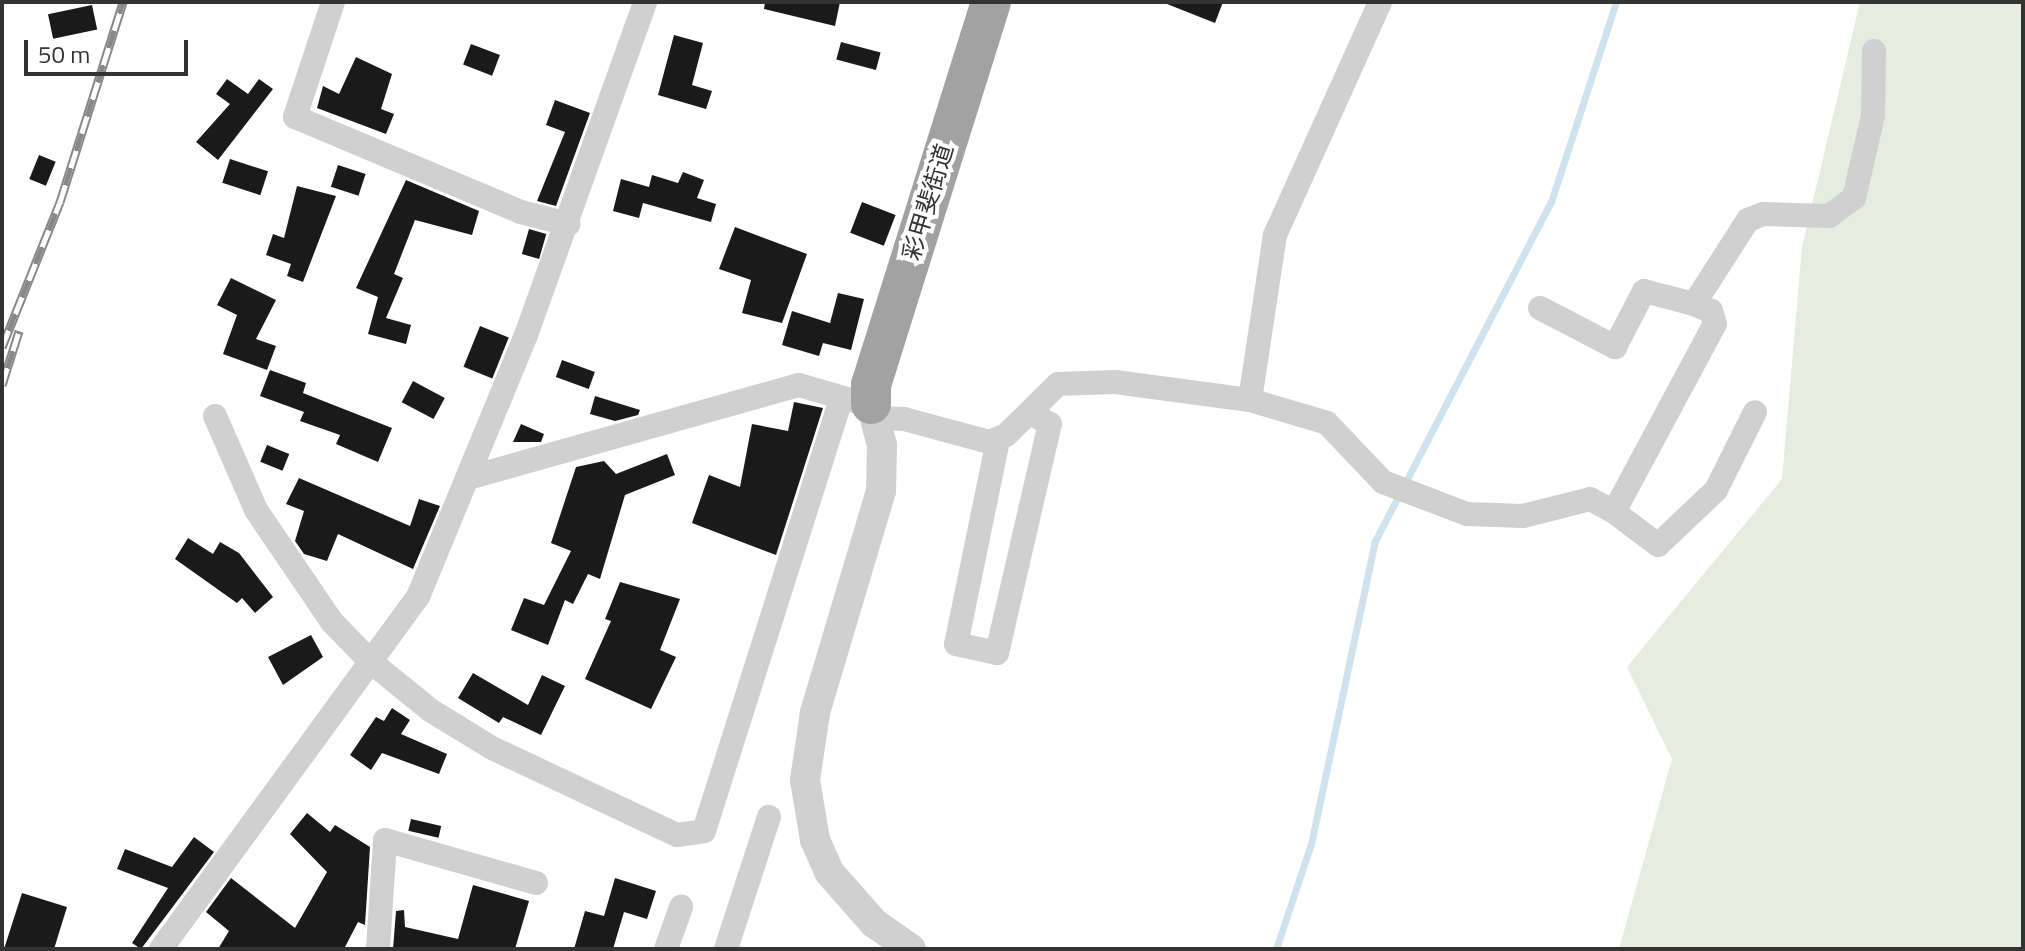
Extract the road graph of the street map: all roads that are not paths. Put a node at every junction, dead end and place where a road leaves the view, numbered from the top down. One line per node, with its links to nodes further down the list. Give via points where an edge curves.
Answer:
1 (333, 2): 6 (street, via 295,117 521,212)
2 (645, 2): 6 (street)
3 (991, 2): 10 (highway, 彩甲斐街道)
4 (1380, 2): 9 (street, via 1275,235)
5 (1874, 51): 7 (street, via 1873,116 1848,208 1829,216 1753,215)
6 (568, 224): 15 (street)
7 (1694, 304): 8 (street, via 1644,291 1615,347); 16 (street, via 1711,311 1715,324)
8 (1540, 308)
9 (1250, 400): 12 (street, via 1066,380); 16 (street, via 1327,423 1383,482 1467,514 1523,516 1590,499)
10 (863, 407): 14 (street); 15 (street, via 799,385); 17 (street, via 704,831 677,835 492,748 430,710); 25 (street, via 881,491 815,713 805,780 815,840 829,872 874,923)
11 (1755, 412): 16 (street, via 1716,490 1658,545)
12 (1030, 413): 14 (street); 14 (street, via 1050,424 997,653 956,644)
13 (215, 416): 17 (street, via 256,510 332,622)
14 (998, 440)
15 (468, 478): 17 (street, via 418,597)
16 (1614, 512)
17 (371, 662): 21 (street)
18 (769, 817): 24 (street)
19 (536, 883): 22 (street, via 385,840)
20 (681, 907): 23 (street)
21 (161, 949)
22 (378, 949)
23 (666, 949)
24 (726, 949)
25 (911, 949)

